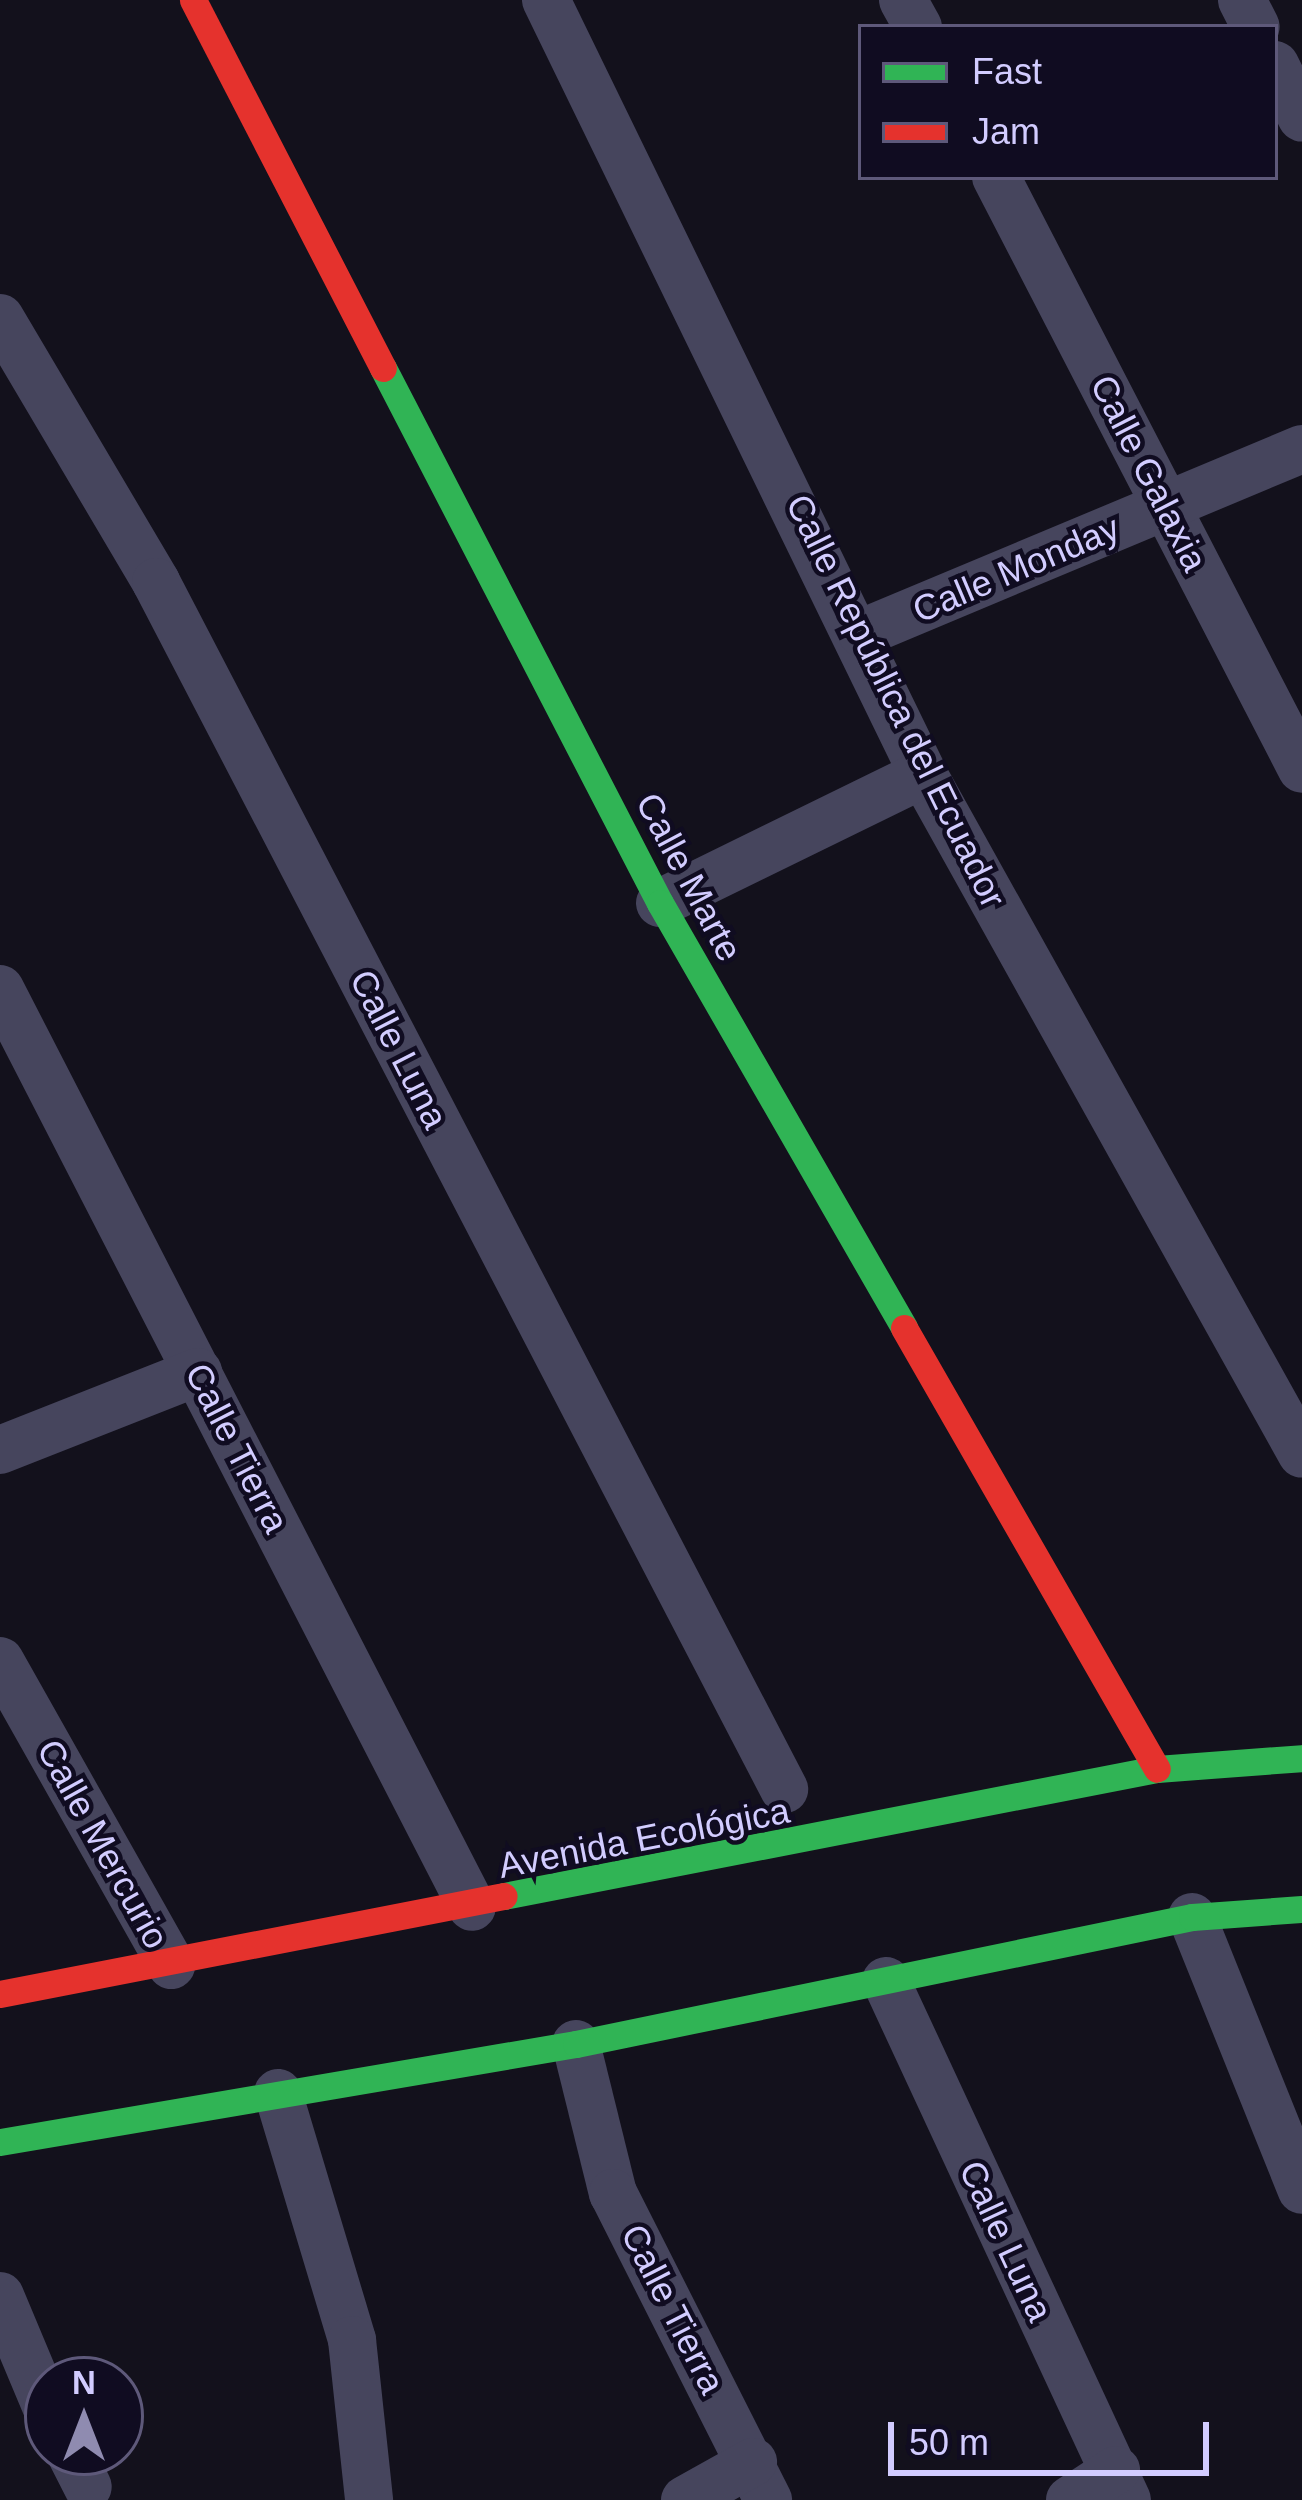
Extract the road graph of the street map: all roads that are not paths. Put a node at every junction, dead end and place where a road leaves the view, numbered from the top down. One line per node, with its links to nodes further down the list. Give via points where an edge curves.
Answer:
1 (193, 0): 12 (main road, Calle Marte)
2 (546, 0): 9 (street, Calle República del Ecuador)
3 (1278, 71): 4 (street)
4 (1302, 118)
5 (998, 180): 8 (street, Calle Galaxia)
6 (0, 318): 20 (street, Calle Luna, via 156,582)
7 (1302, 449): 8 (street, Calle Monday)
8 (1166, 506): 9 (street, Calle Monday); 10 (street, Calle Galaxia)
9 (862, 633): 11 (street, Calle República del Ecuador)
10 (1302, 769)
11 (923, 774): 12 (street); 16 (street, Calle República del Ecuador)
12 (660, 903): 19 (main road, Calle Marte)
13 (0, 989): 14 (street, Calle Tierra)
14 (198, 1372): 15 (street); 21 (street, Calle Tierra)
15 (0, 1450)
16 (1302, 1454)
17 (0, 1660): 24 (street, Calle Mercurio)
18 (1302, 1758): 19 (main road, Avenida Ecológica)
19 (1157, 1769): 21 (main road, Avenida Ecológica)
20 (784, 1789)
21 (472, 1907): 24 (main road, Avenida Ecológica)
22 (1302, 1909): 23 (main road)
23 (1192, 1917): 25 (main road); 30 (street)
24 (171, 1965): 26 (main road, Avenida Ecológica)
25 (886, 1981): 27 (main road); 34 (street, Calle Luna)
26 (0, 1994)
27 (576, 2044): 28 (main road); 33 (street, Calle Tierra, via 613,2193)
28 (278, 2093): 29 (main road); 35 (street, via 352,2340)
29 (0, 2142)
30 (1302, 2190)
31 (2, 2309): 32 (street)
32 (24, 2357)
33 (760, 2481): 36 (street)
34 (1122, 2485): 37 (street)
35 (369, 2500)
36 (685, 2500)
37 (1070, 2500)

